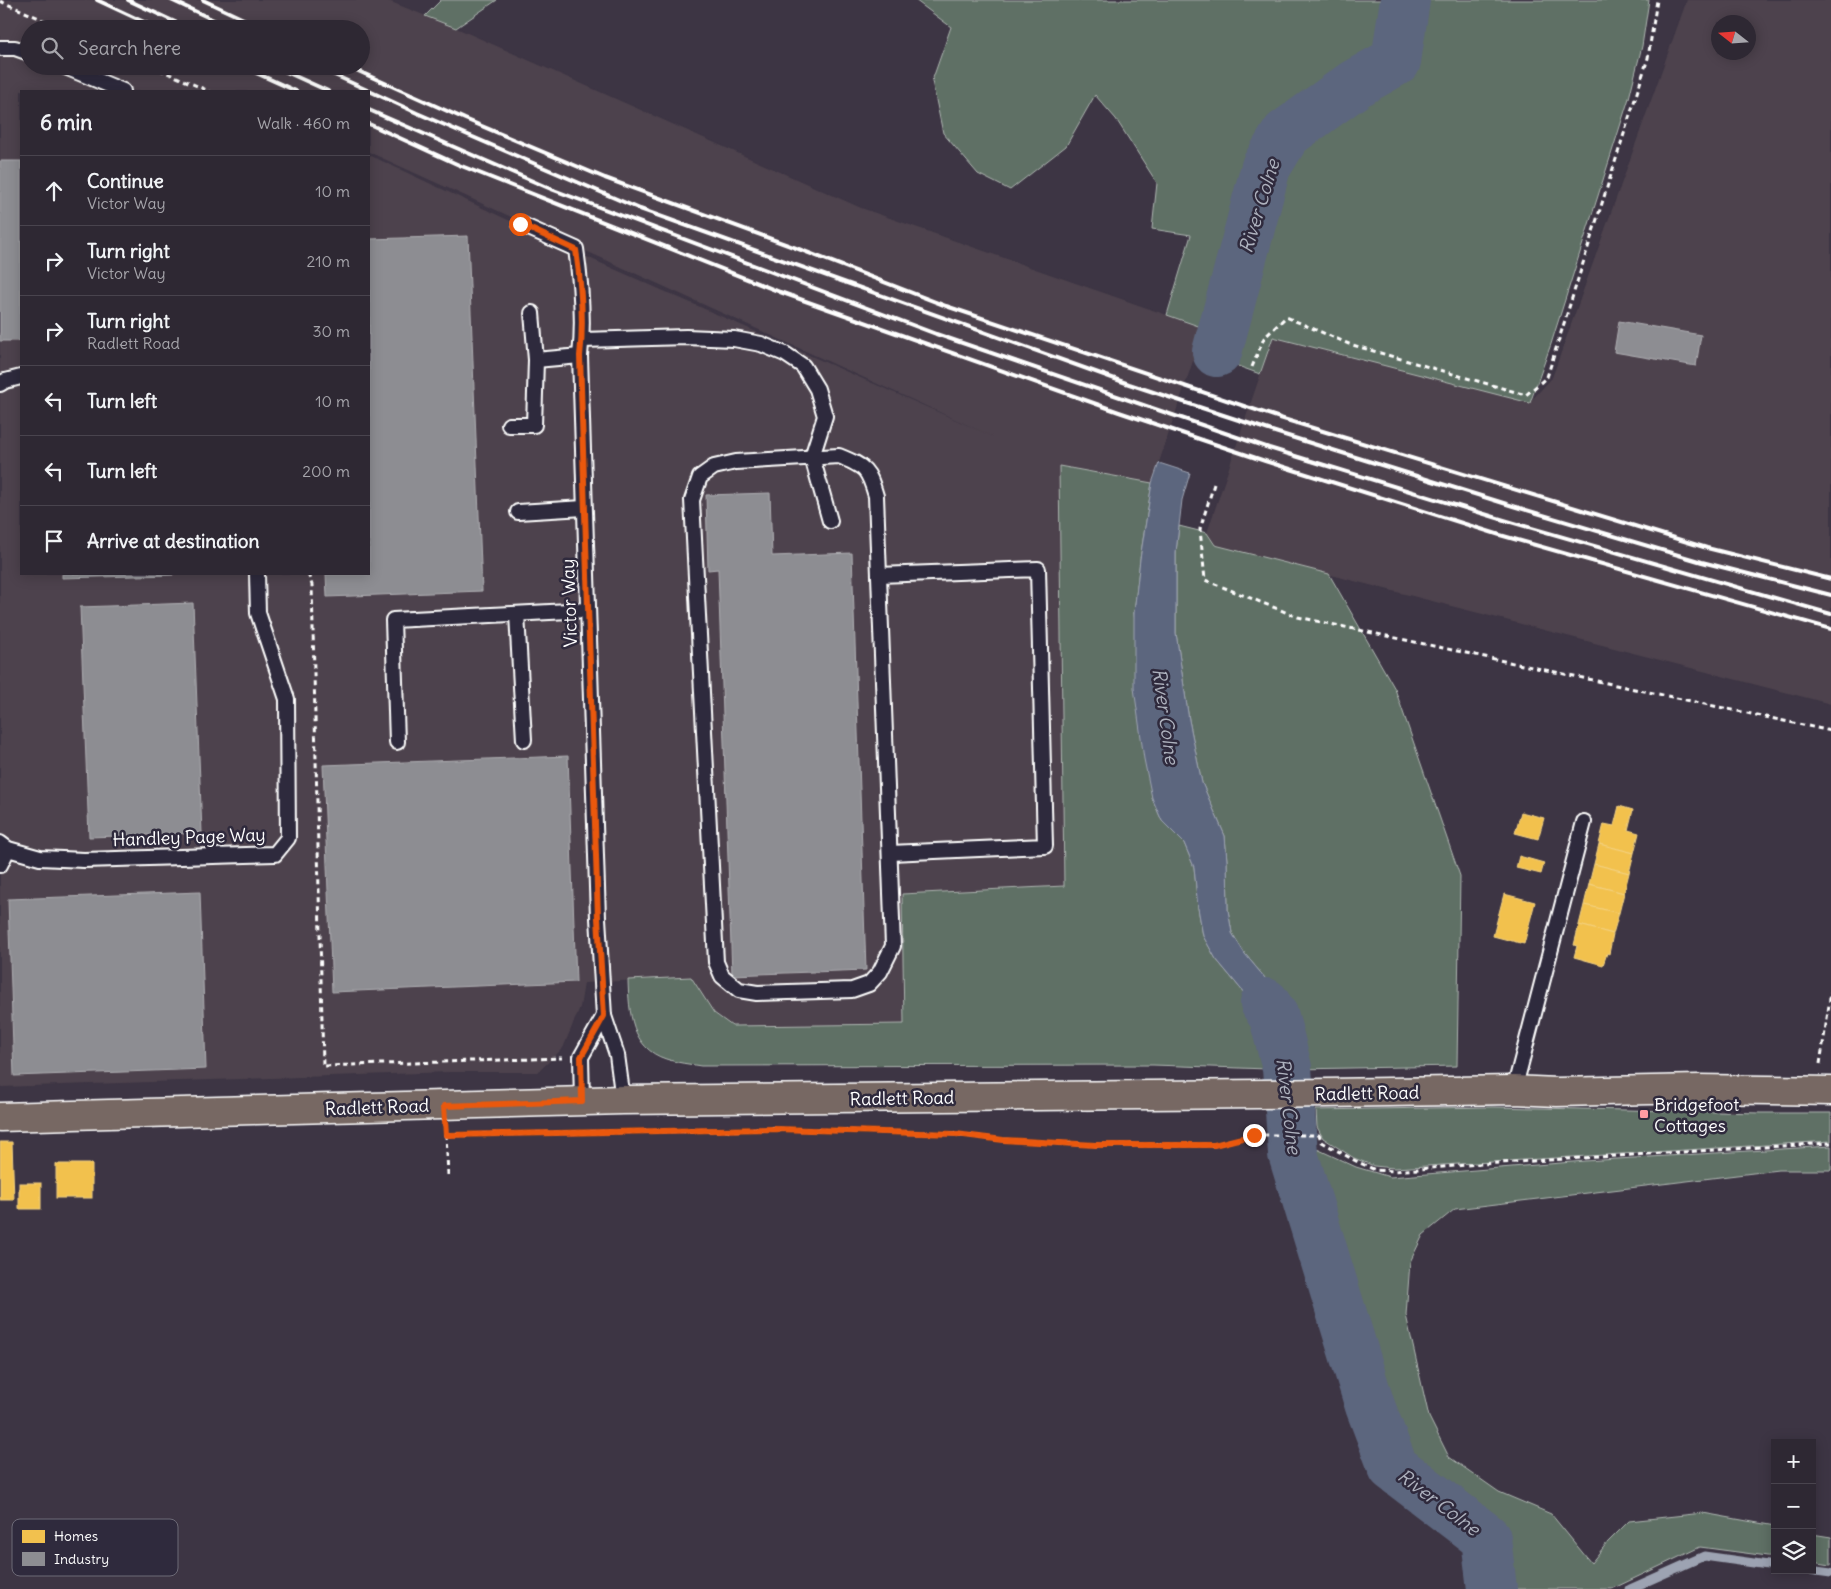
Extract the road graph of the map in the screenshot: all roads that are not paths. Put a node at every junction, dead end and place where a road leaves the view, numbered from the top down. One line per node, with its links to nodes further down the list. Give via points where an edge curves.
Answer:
1 (0, 48): 2 (lane)
2 (20, 50)
3 (78, 75): 4 (lane)
4 (92, 84): 5 (lane)
5 (119, 90)
6 (520, 224): 8 (lane, Victor Way, via 576,250)
7 (532, 313): 10 (lane)
8 (582, 340): 9 (lane, Victor Way); 14 (lane, via 734,339 761,344 785,354 803,366 817,389 825,416)
9 (580, 356): 10 (lane); 15 (lane, Victor Way)
10 (536, 360): 13 (lane, via 534,425)
11 (20, 378): 12 (lane)
12 (0, 384)
13 (509, 426)
14 (812, 457): 17 (lane); 19 (lane, via 839,456 857,463 870,475 876,496); 26 (lane, via 736,462 714,467 700,477 692,500 716,962 722,976 738,990 757,993 852,990 868,984 880,972 893,946)
15 (584, 508): 16 (lane); 20 (lane, Victor Way)
16 (518, 512)
17 (830, 521)
18 (257, 575): 25 (lane, Handley Page Way, via 258,614 288,699 288,838 275,854 84,860 40,858)
19 (879, 575): 26 (lane); 26 (lane, via 1038,569 1044,846)
20 (588, 610): 21 (lane); 28 (lane, Victor Way)
21 (517, 614): 22 (lane); 23 (lane, via 393,620)
22 (524, 740)
23 (397, 742)
24 (1584, 822): 29 (lane)
25 (4, 846): 27 (lane)
26 (890, 853)
27 (0, 865)
28 (604, 1016): 31 (lane, Victor Way, via 618,1055); 32 (lane, via 581,1057)
29 (1514, 1090): 30 (main road, Radlett Road); 31 (main road, Radlett Road)
30 (1817, 1091)
31 (623, 1100): 32 (main road, Radlett Road)
32 (582, 1101): 33 (main road, Radlett Road)
33 (0, 1117)

